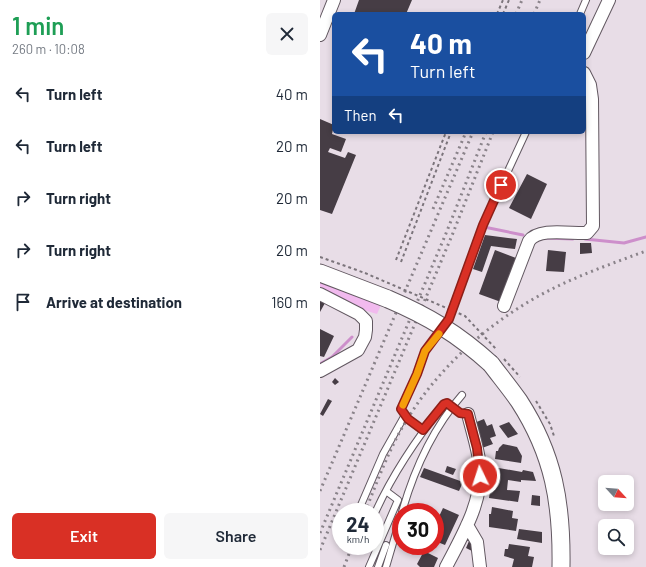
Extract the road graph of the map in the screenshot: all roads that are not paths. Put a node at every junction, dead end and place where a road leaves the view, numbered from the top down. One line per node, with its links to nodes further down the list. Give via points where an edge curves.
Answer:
1 (334, 0): 5 (street)
2 (586, 0): 4 (lane)
3 (609, 0): 6 (street)
4 (581, 12)
5 (320, 35)
6 (586, 49)
7 (586, 77): 11 (street, via 592,99 593,226 587,233 541,232 533,236 529,240)
8 (525, 134): 16 (lane, via 483,225 449,319 430,343 420,362 401,409)
9 (320, 273): 30 (main road, bridge, via 388,299 438,323 458,336 490,364 518,400 543,447 556,486 561,517)
10 (320, 294): 12 (street, via 358,314 366,321 366,330 358,350)
11 (504, 306)
12 (320, 372)
13 (462, 395): 14 (lane)
14 (452, 407): 15 (lane, via 460,413); 17 (lane, via 444,404); 21 (lane, via 419,464)
15 (468, 414): 22 (street, via 480,466 475,505)
16 (406, 415): 17 (lane); 19 (lane, via 383,454)
17 (423, 430): 18 (lane)
18 (386, 491): 20 (lane); 25 (lane, via 398,500)
19 (362, 503)
20 (380, 503)
21 (405, 503)
22 (467, 525): 28 (street); 29 (street, via 477,542)
23 (392, 537): 24 (lane)
24 (388, 547): 26 (lane); 27 (lane)
25 (370, 567)
26 (378, 567)
27 (386, 567)
28 (446, 567)
29 (480, 567)
30 (561, 567)

